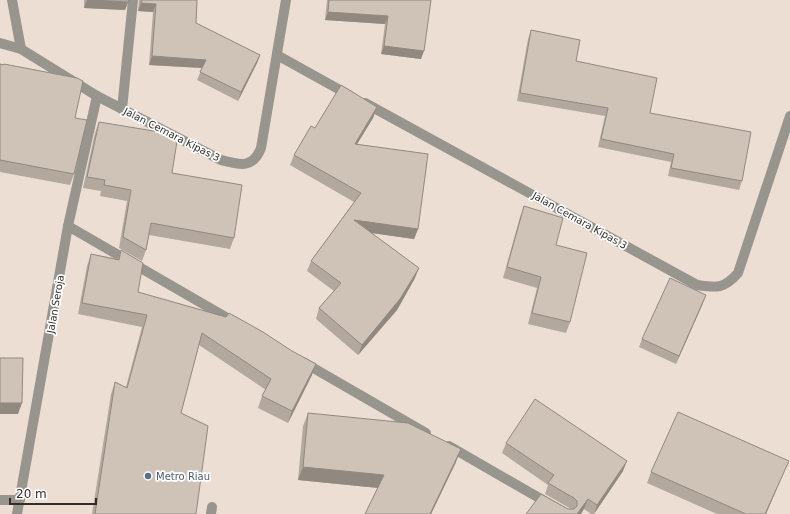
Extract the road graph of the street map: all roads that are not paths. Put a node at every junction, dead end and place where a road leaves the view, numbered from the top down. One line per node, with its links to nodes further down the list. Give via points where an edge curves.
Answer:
1 (12, 0): 5 (street)
2 (133, 0): 8 (street)
3 (286, 0): 6 (street, Jalan Cemara Kipas 3)
4 (0, 43): 5 (street, Jalan Cemara Kipas 3)
5 (21, 49): 7 (street, Jalan Cemara Kipas 3)
6 (277, 55): 8 (street, Jalan Cemara Kipas 3, via 261,148 256,159 251,162 243,164 222,160); 9 (street, Jalan Cemara Kipas 3, via 697,285 710,287 722,287 738,273)
7 (97, 96): 8 (street, Jalan Cemara Kipas 3); 10 (street, Jalan Seroja)
8 (122, 109)
9 (790, 116)
10 (68, 226): 11 (street); 14 (street, Jalan Seroja)
11 (241, 326)
12 (297, 358): 16 (street)
13 (0, 500): 14 (street)
14 (20, 500): 15 (street, Jalan Seroja)
15 (17, 514)
16 (567, 514)

